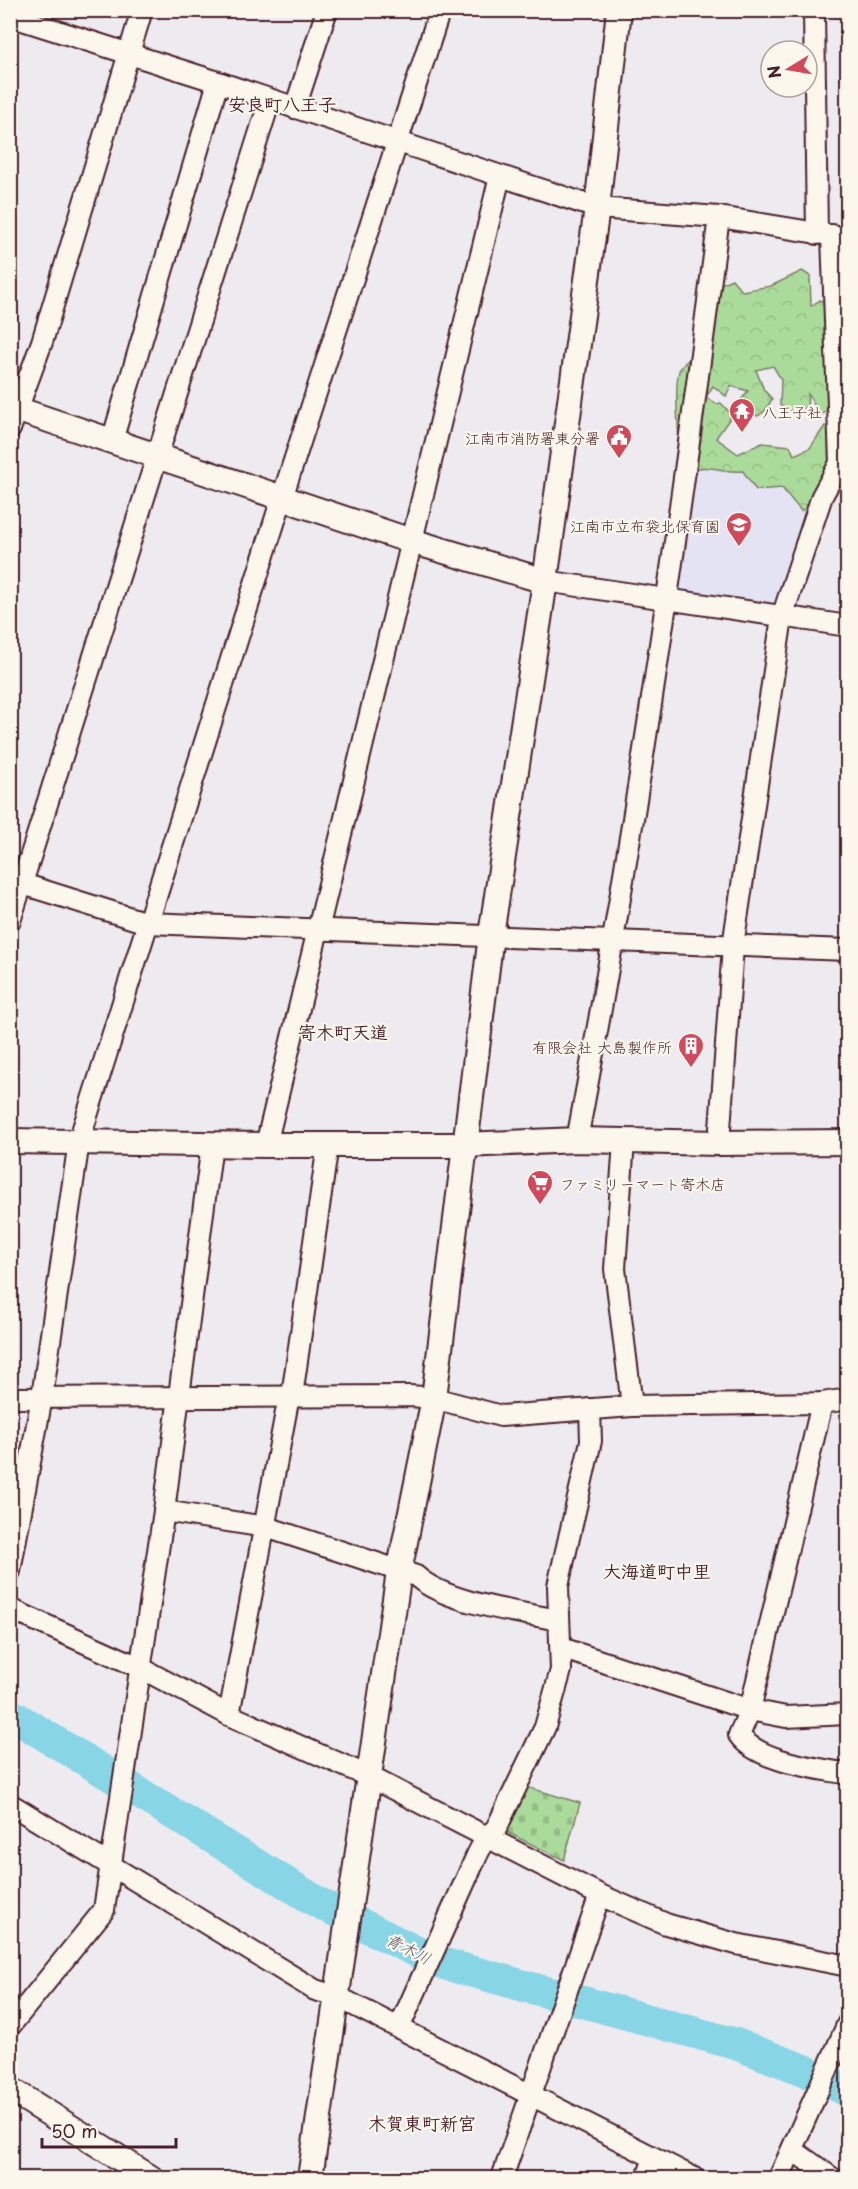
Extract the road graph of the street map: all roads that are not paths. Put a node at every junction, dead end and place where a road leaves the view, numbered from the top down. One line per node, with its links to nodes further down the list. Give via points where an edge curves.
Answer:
1 (142, 10): 7 (street)
2 (327, 10): 10 (street)
3 (440, 10): 11 (street)
4 (619, 10): 13 (street)
5 (814, 10): 15 (street)
6 (10, 16): 7 (street)
7 (129, 53): 8 (street); 16 (street, via 42,342)
8 (218, 82): 9 (street); 17 (street)
9 (270, 100): 10 (street); 18 (street)
10 (295, 108): 11 (street)
11 (397, 141): 12 (street); 19 (street)
12 (500, 176): 13 (street); 20 (street)
13 (597, 208): 14 (street); 21 (street)
14 (719, 217): 15 (street); 22 (street)
15 (832, 236): 23 (street, via 840,463 822,496)
16 (13, 415): 17 (street)
17 (112, 441): 18 (street)
18 (156, 457): 19 (street); 25 (street)
19 (282, 498): 20 (street); 27 (street)
20 (411, 541): 21 (street); 28 (street)
21 (545, 581): 22 (street); 29 (street)
22 (666, 600): 23 (street); 30 (street)
23 (782, 617): 24 (street); 31 (street)
24 (848, 626)
25 (16, 882): 26 (street); 27 (street)
26 (10, 921)
27 (147, 923): 28 (street); 35 (street)
28 (318, 930): 29 (street); 40 (street)
29 (491, 935): 30 (street); 42 (street)
30 (615, 942): 31 (street); 33 (street)
31 (733, 946): 32 (street); 38 (street)
32 (848, 951)
33 (577, 1140): 36 (street); 42 (street)
34 (10, 1141): 35 (street)
35 (79, 1141): 39 (street); 45 (street)
36 (624, 1141): 38 (street); 50 (street, via 615,1269)
37 (848, 1142): 38 (street)
38 (719, 1143)
39 (212, 1144): 40 (street); 43 (street)
40 (266, 1144): 41 (street)
41 (328, 1144): 42 (street); 44 (street)
42 (464, 1144): 47 (street)
43 (178, 1396): 44 (street); 45 (street); 52 (street)
44 (291, 1396): 47 (street); 53 (street)
45 (42, 1397): 46 (street); 54 (street)
46 (10, 1398)
47 (434, 1398): 51 (street, via 501,1416); 55 (street)
48 (848, 1399): 49 (street)
49 (822, 1403): 50 (street); 60 (street)
50 (632, 1406): 51 (street)
51 (590, 1409): 57 (street, via 591,1441 558,1587)
52 (164, 1511): 53 (street); 59 (street)
53 (266, 1527): 55 (street); 61 (street)
54 (10, 1571)
55 (399, 1572): 57 (street, via 416,1576 427,1586 491,1607); 64 (street)
56 (10, 1609): 59 (street)
57 (558, 1620): 58 (street)
58 (561, 1648): 60 (street); 66 (street, via 561,1670 545,1727 496,1829)
59 (139, 1667): 61 (street); 67 (street)
60 (750, 1710): 62 (street, via 786,1717); 63 (street, via 739,1735 745,1742 787,1762)
61 (229, 1714): 64 (street)
62 (848, 1714)
63 (848, 1773)
64 (370, 1777): 66 (street); 70 (street)
65 (10, 1804): 67 (street)
66 (487, 1836): 68 (street); 72 (street)
67 (112, 1864): 70 (street, via 315,1990); 71 (street, via 104,1910)
68 (600, 1895): 69 (street, via 666,1924 706,1936); 75 (street)
69 (848, 1966)
70 (336, 1996): 72 (street); 79 (street)
71 (10, 2026)
72 (399, 2028): 75 (street)
73 (847, 2028): 76 (street)
74 (10, 2089): 78 (street)
75 (531, 2093): 77 (street); 80 (street)
76 (794, 2151): 83 (street); 84 (street)
77 (654, 2158): 81 (street); 82 (street)
78 (151, 2178)
79 (310, 2178)
80 (502, 2178)
81 (647, 2178)
82 (694, 2178)
83 (780, 2178)
84 (832, 2178)

